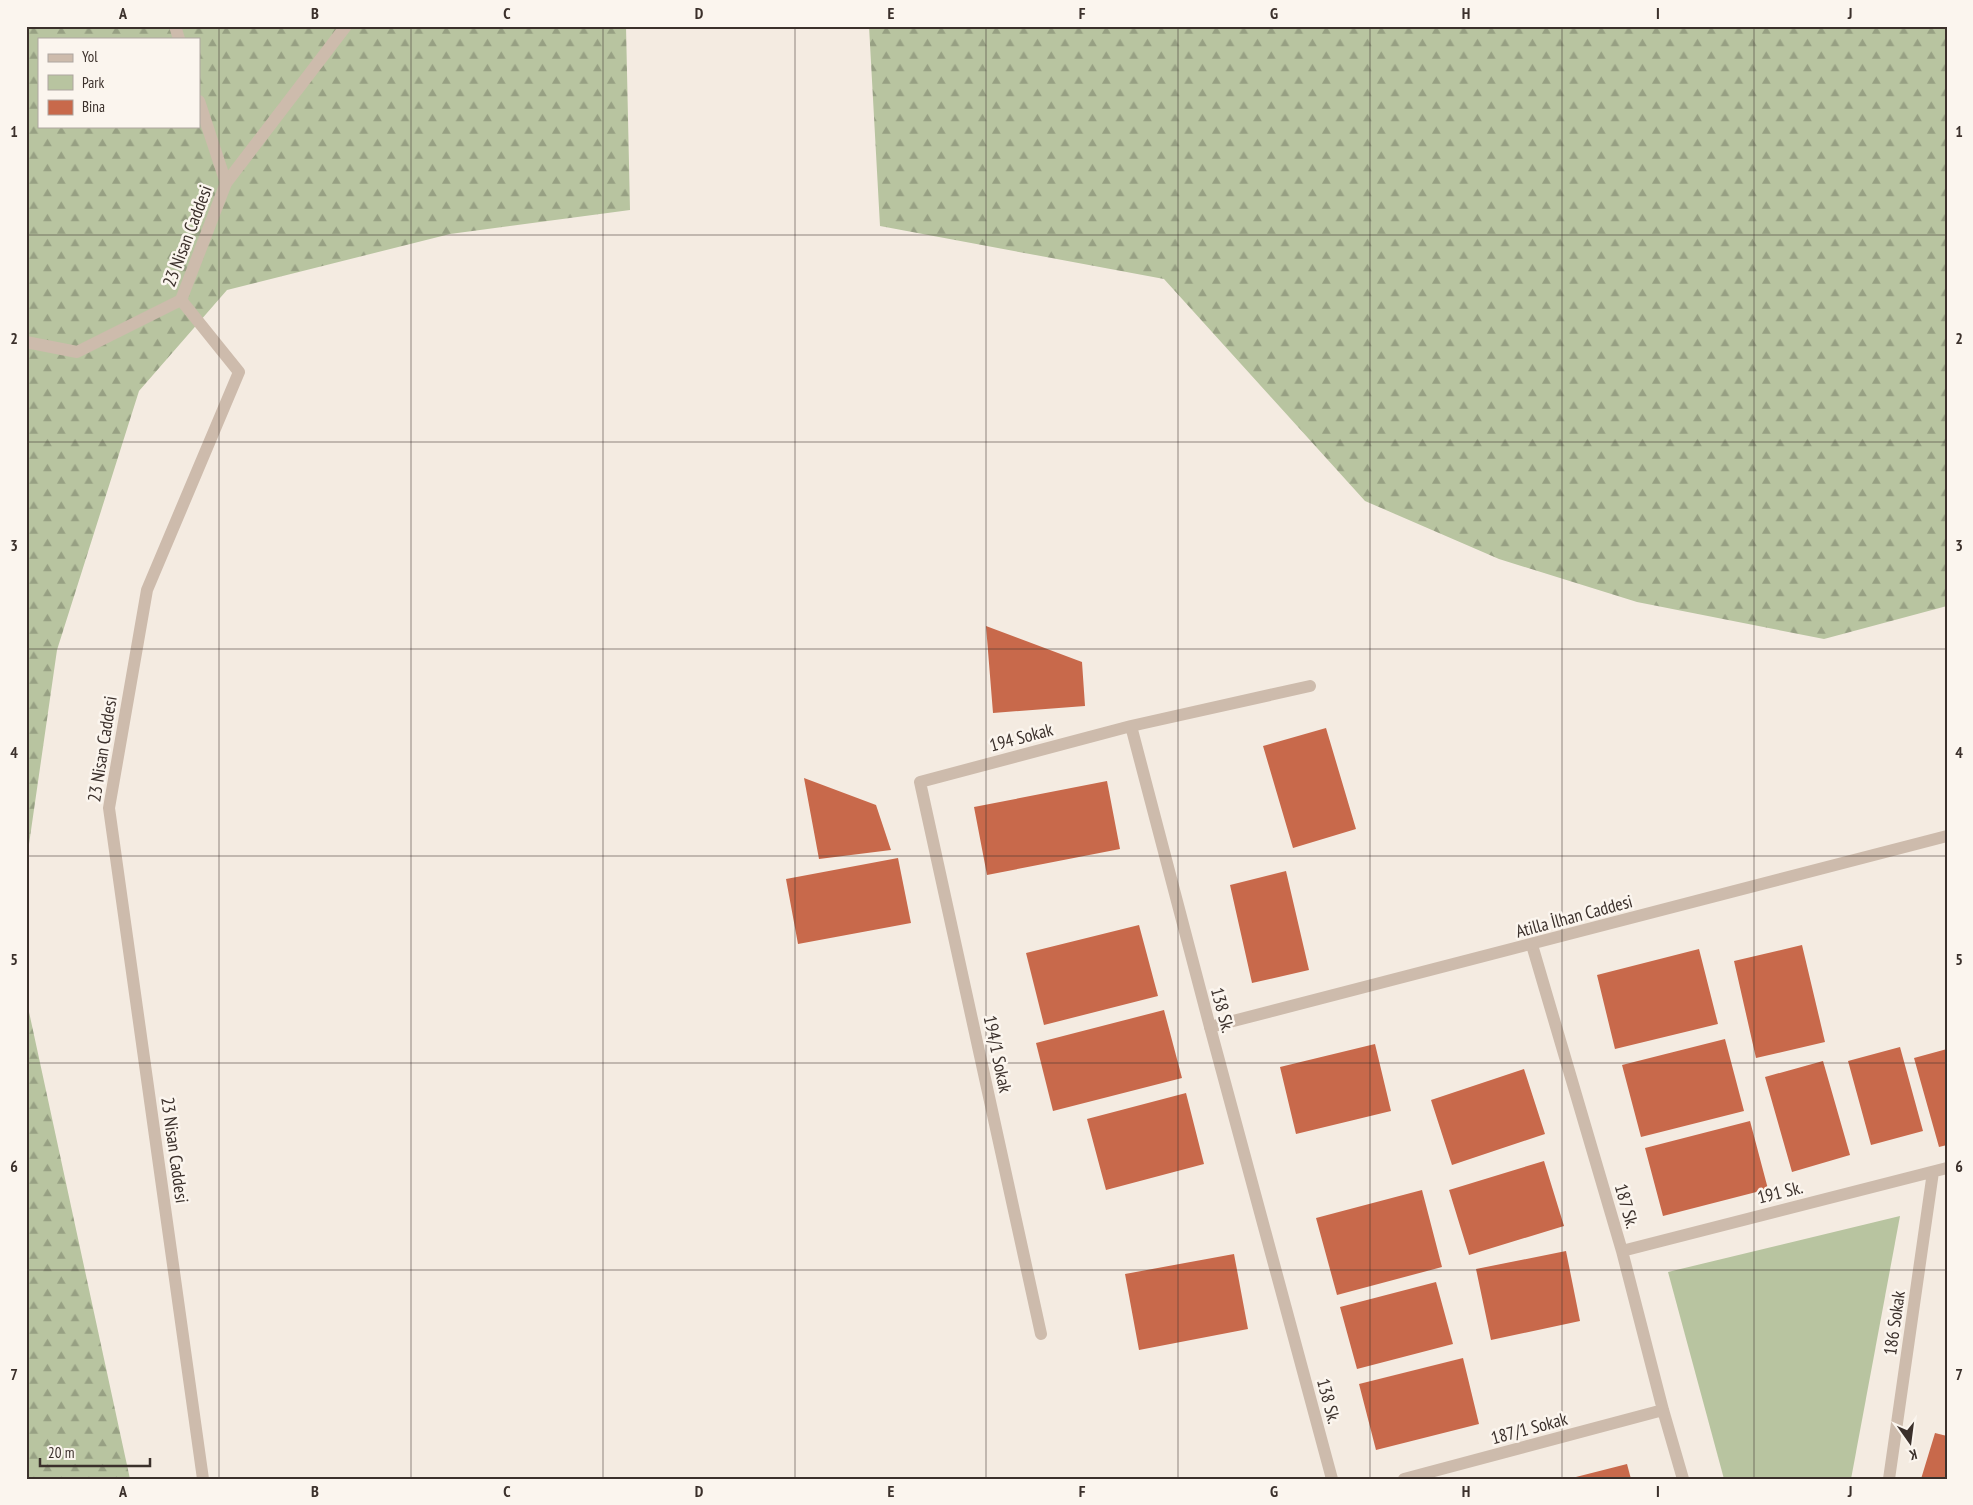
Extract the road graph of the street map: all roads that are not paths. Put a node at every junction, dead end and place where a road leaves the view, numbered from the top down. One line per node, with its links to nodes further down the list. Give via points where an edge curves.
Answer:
1 (175, 26): 3 (street)
2 (346, 26): 5 (street)
3 (179, 38)
4 (200, 103): 5 (street, 23 Nisan Caddesi)
5 (226, 183): 6 (street, 23 Nisan Caddesi)
6 (181, 300): 7 (street, via 77,352); 19 (street, 23 Nisan Caddesi, via 239,372 147,590 109,808)
7 (26, 342)
8 (1310, 686): 9 (street)
9 (1131, 726): 10 (street, 194 Sokak); 13 (street, 138 Sk.)
10 (920, 782): 17 (street, 194/1 Sokak)
11 (1947, 836): 12 (street, Atilla İlhan Caddesi)
12 (1532, 944): 13 (street, Atilla İlhan Caddesi); 16 (street, 187 Sk.)
13 (1210, 1028): 20 (street, 138 Sk.)
14 (1947, 1168): 15 (street, 191 Sk.)
15 (1933, 1172): 16 (street, 191 Sk.); 23 (street, 186 Sokak)
16 (1622, 1251): 18 (street, 187 Sk.)
17 (1041, 1334)
18 (1663, 1410): 21 (street, 187/1 Sokak); 22 (street, 187 Sk.)
19 (204, 1479)
20 (1332, 1479)
21 (1404, 1479)
22 (1683, 1479)
23 (1889, 1479)

